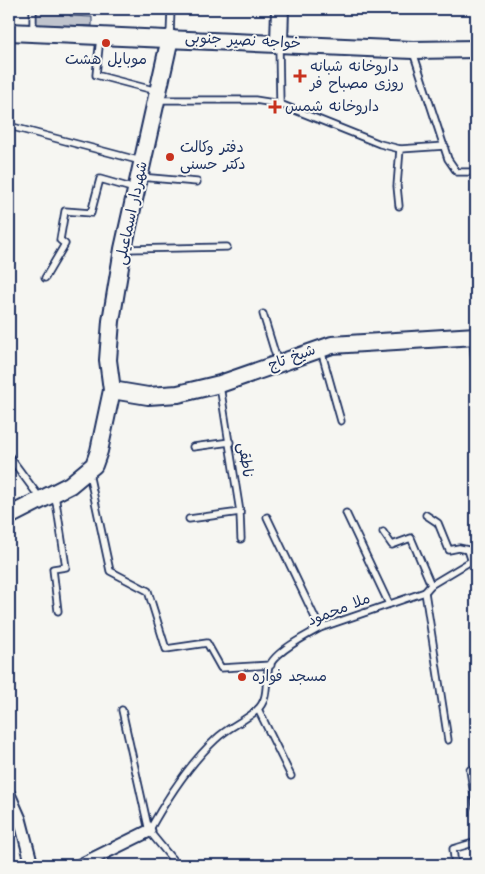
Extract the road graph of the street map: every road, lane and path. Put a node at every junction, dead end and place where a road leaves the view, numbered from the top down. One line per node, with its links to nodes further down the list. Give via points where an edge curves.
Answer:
1 (33, 9): 5 (lane)
2 (172, 9): 7 (lane)
3 (280, 9): 8 (street)
4 (9, 32): 5 (street, خواجه نصیر جنوبی)
5 (33, 33): 6 (street, خواجه نصیر جنوبی)
6 (100, 36): 7 (street, خواجه نصیر جنوبی); 11 (lane, via 96,75)
7 (170, 38): 8 (street, خواجه نصیر جنوبی); 11 (street, شهردار اسماعیلی)
8 (279, 43): 10 (street, خواجه نصیر جنوبی); 12 (lane)
9 (476, 49): 10 (street, خواجه نصیر جنوبی)
10 (413, 50): 14 (lane)
11 (156, 96): 12 (lane); 17 (street, شهردار اسماعیلی)
12 (280, 104): 15 (lane)
13 (9, 126): 17 (lane)
14 (445, 146): 15 (lane); 16 (lane, via 448,160 457,172)
15 (400, 149): 19 (lane)
16 (476, 172)
17 (140, 176): 18 (lane); 21 (street, شهردار اسماعیلی); 22 (lane, via 100,179 91,213 64,211 60,240 65,244)
18 (197, 182)
19 (399, 206)
20 (227, 247): 21 (lane)
21 (124, 249): 29 (street, شهردار اسماعیلی, via 111,321 108,360)
22 (45, 278)
23 (263, 314): 26 (lane)
24 (475, 336): 25 (street, شیخ تاج); 27 (lane)
25 (320, 348): 26 (street, شیخ تاج); 30 (lane)
26 (278, 363): 28 (street, شیخ تاج)
27 (476, 382)
28 (220, 384): 29 (street, شیخ تاج, via 178,394 148,396); 31 (lane, ناطقی)
29 (112, 390): 34 (street, شهردار اسماعیلی, via 99,451)
30 (341, 421)
31 (230, 442): 32 (lane); 36 (lane, ناطقی)
32 (193, 447)
33 (9, 456): 35 (lane)
34 (88, 471): 35 (street); 50 (lane, via 110,571 148,591 166,648 207,643 221,668)
35 (48, 496): 39 (street); 48 (lane, via 66,567 53,569)
36 (240, 512): 41 (lane); 43 (lane, ناطقی)
37 (346, 513): 47 (lane)
38 (426, 515): 44 (lane, via 438,523 449,550 468,550)
39 (9, 516)
40 (267, 517): 49 (lane)
41 (189, 519)
42 (383, 532): 45 (lane, via 392,545 411,538)
43 (241, 539)
44 (474, 559): 45 (lane)
45 (431, 585): 46 (lane)
46 (426, 592): 47 (lane, ملا محمود); 53 (lane)
47 (389, 604): 49 (lane, ملا محمود)
48 (58, 610)
49 (320, 628): 50 (lane, ملا محمود, via 304,636)
50 (271, 665): 51 (lane, via 267,692)
51 (258, 709): 55 (lane); 58 (lane, via 217,738 167,797)
52 (122, 710): 58 (lane)
53 (448, 740)
54 (476, 770): 57 (lane, via 470,770)
55 (291, 776)
56 (9, 794): 60 (street, via 20,819)
57 (476, 807)
58 (149, 831): 61 (street); 62 (lane)
59 (476, 842): 63 (lane, via 453,849)
60 (32, 865)
61 (80, 865)
62 (177, 865)
63 (455, 865)

